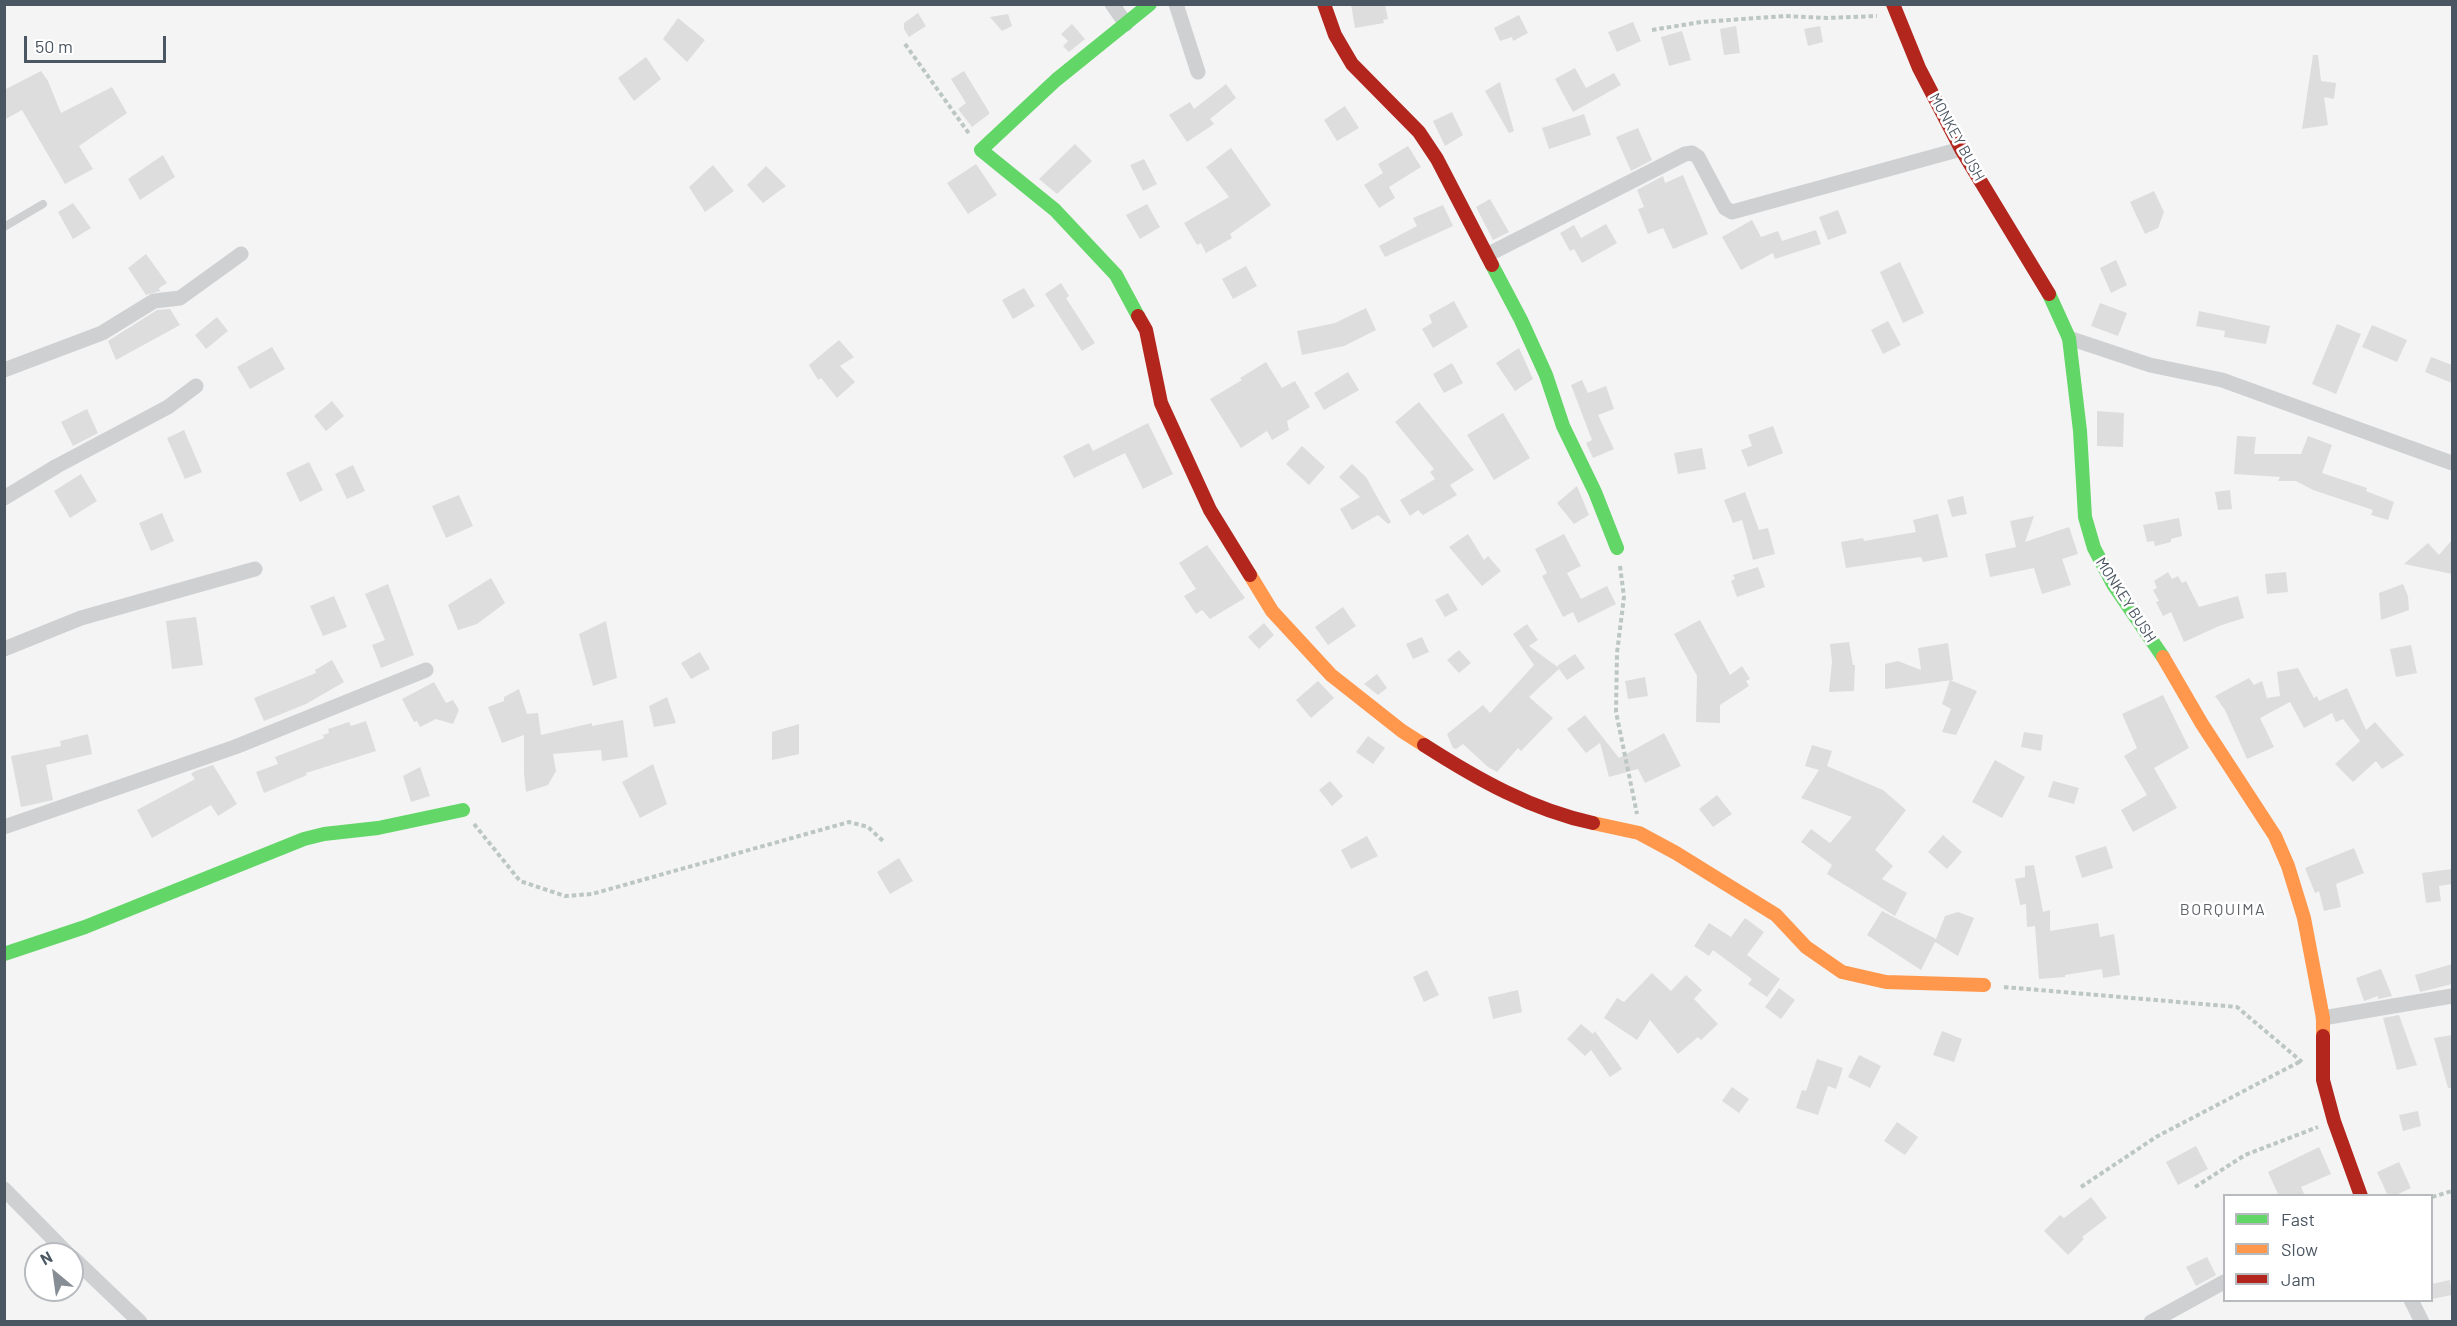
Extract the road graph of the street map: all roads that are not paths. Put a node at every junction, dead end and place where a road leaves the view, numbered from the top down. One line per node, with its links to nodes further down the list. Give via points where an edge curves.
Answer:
1 (1112, 4): 6 (street)
2 (1150, 4): 6 (street)
3 (1176, 4): 7 (street)
4 (1324, 4): 12 (street, via 1335,35 1352,64 1419,132 1437,159)
5 (1894, 10): 8 (street, MONKEY BUSH)
6 (1126, 24): 25 (street, via 1056,80 981,150 1055,210 1116,275 1146,330 1161,403 1210,510 1272,611 1331,675 1402,731 1457,766 1560,816 1640,833 1776,915 1806,947 1842,972 1886,982)
7 (1198, 72)
8 (1961, 149): 12 (street, via 1732,212 1725,208 1698,157 1684,154); 13 (street, MONKEY BUSH, via 2048,291)
9 (43, 204): 10 (lane)
10 (4, 226)
11 (241, 254): 14 (street, via 180,298 154,302 102,333)
12 (1487, 255): 18 (street, via 1546,375 1563,426)
13 (2069, 338): 16 (street, via 2150,364 2222,380); 27 (street, MONKEY BUSH, via 2085,517 2094,548 2113,584 2275,836 2304,918)
14 (4, 370)
15 (196, 386): 17 (street, via 168,407)
16 (2452, 463)
17 (4, 498)
18 (1617, 548)
19 (255, 569): 20 (street, via 81,618)
20 (4, 649)
21 (426, 670): 23 (street, via 235,747)
22 (463, 810): 24 (street, via 304,839 85,927)
23 (4, 826)
24 (4, 954)
25 (1984, 985)
26 (2452, 996): 27 (street)
27 (2323, 1017): 29 (street, MONKEY BUSH, via 2323,1080)
28 (4, 1189): 30 (street)
29 (2360, 1194)
30 (55, 1242)
31 (84, 1268): 34 (street)
32 (2223, 1283): 35 (street)
33 (2412, 1302): 36 (street)
34 (140, 1322)
35 (2151, 1322)
36 (2422, 1322)

